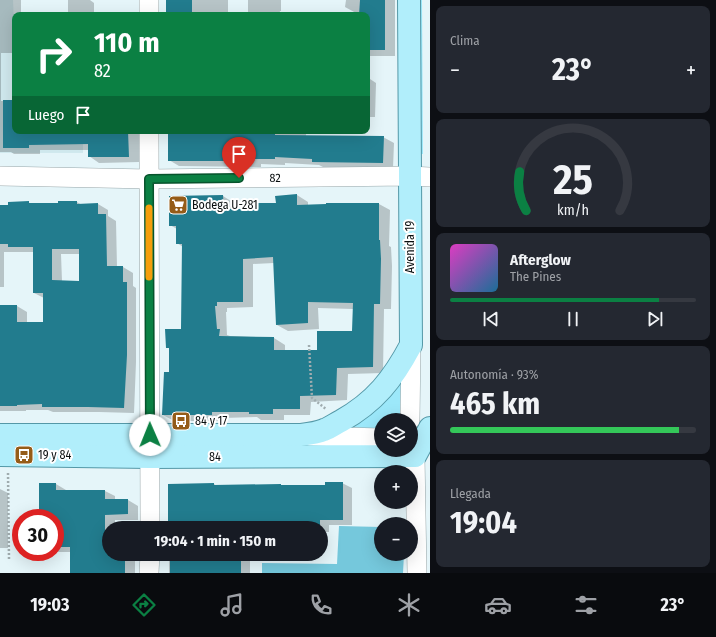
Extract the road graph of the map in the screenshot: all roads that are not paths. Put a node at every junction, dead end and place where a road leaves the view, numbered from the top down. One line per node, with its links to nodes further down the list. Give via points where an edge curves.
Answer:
1 (149, 0): 3 (street)
2 (409, 0): 6 (main road, Avenida 19)
3 (149, 12)
4 (149, 134): 7 (street)
5 (0, 176): 7 (street, 82)
6 (420, 177): 7 (street, 82); 8 (main road, Avenida 19)
7 (149, 179): 11 (street)
8 (410, 345): 9 (street); 12 (main road, Avenida 19, via 399,368 368,403 324,430)
9 (410, 413)
10 (0, 435): 11 (main road, 84)
11 (150, 435): 12 (main road, 84); 15 (street)
12 (300, 436): 13 (street)
13 (374, 438)
14 (422, 443): 15 (main road, 84); 20 (street)
15 (150, 457): 16 (main road, 84); 17 (street)
16 (4, 464)
17 (150, 521)
18 (150, 561): 19 (street)
19 (149, 573)
20 (416, 573)

